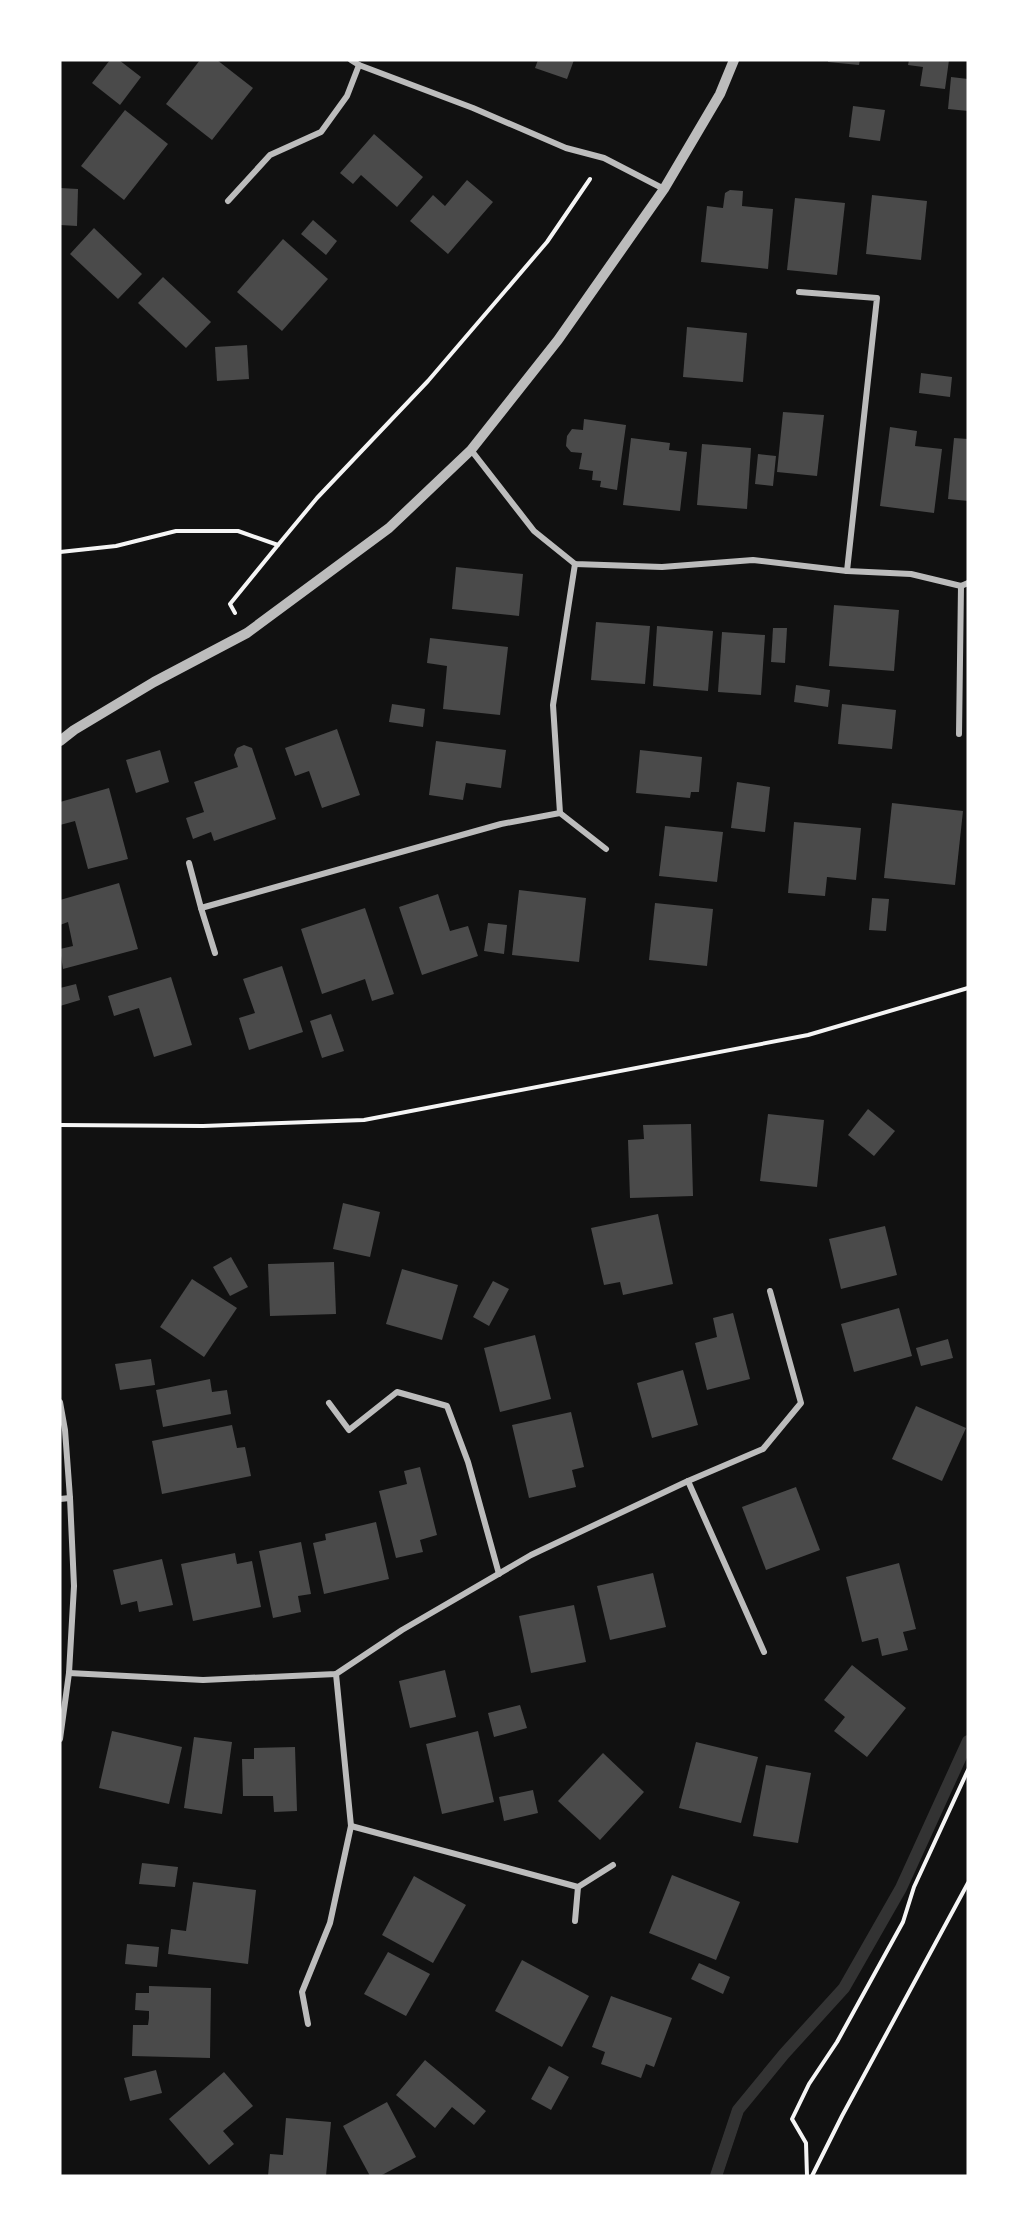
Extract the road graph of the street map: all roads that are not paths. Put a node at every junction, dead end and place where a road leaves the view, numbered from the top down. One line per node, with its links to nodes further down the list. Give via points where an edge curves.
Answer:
1 (351, 60): 3 (street)
2 (734, 60): 4 (street, via 720,94)
3 (358, 65): 4 (street, via 566,148 604,158); 5 (street, via 347,96 321,132 270,155)
4 (664, 189): 7 (street, via 558,340)
5 (228, 201)
6 (799, 292): 9 (street, via 877,298)
7 (471, 450): 8 (street, via 534,531); 11 (street, via 389,528 247,633 154,681)
8 (575, 564): 9 (street, via 662,567 753,560); 15 (street, via 553,705)
9 (847, 571): 10 (street, via 911,574)
10 (964, 584): 13 (street)
11 (74, 730): 12 (street); 14 (street)
12 (60, 732)
13 (960, 734)
14 (60, 741)
15 (560, 813): 16 (street); 18 (street, via 501,824)
16 (606, 849)
17 (189, 863): 18 (street)
18 (201, 908): 19 (street)
19 (215, 953)
20 (770, 1291): 23 (street, via 801,1403 763,1449)
21 (60, 1402): 24 (street)
22 (329, 1403): 26 (street, via 349,1430 397,1392 447,1406 468,1461)
23 (688, 1481): 26 (street); 27 (street)
24 (70, 1498): 25 (street); 28 (street, via 74,1586)
25 (60, 1499)
26 (499, 1574): 29 (street)
27 (764, 1653)
28 (69, 1673): 29 (street, via 203,1680); 30 (street)
29 (336, 1674): 31 (street)
30 (60, 1739)
31 (351, 1826): 33 (street); 35 (street, via 330,1923 302,1992)
32 (613, 1865): 33 (street)
33 (578, 1887): 34 (street)
34 (575, 1921)
35 (308, 2024)

